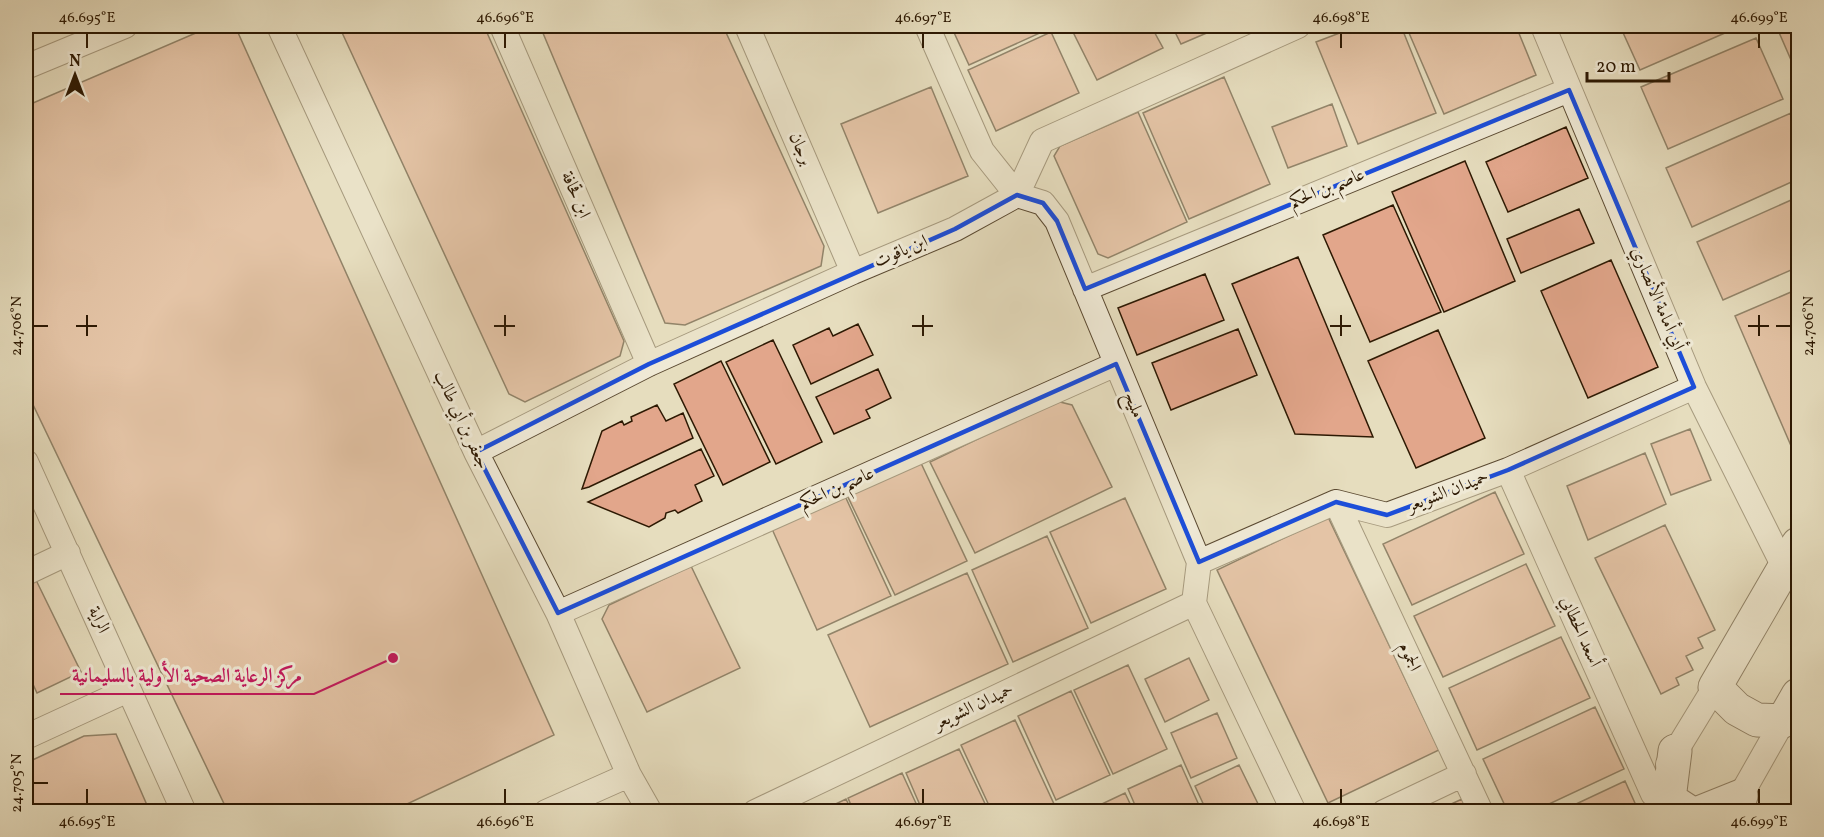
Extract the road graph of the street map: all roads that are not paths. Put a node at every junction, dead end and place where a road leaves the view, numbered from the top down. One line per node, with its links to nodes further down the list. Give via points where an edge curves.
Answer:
1 (125, 26): 8 (street)
2 (279, 26): 16 (street, جعفر بن أبي طالب)
3 (502, 26): 13 (street, ابن قحافة)
4 (747, 26): 11 (street, برجان)
5 (927, 26): 10 (street, via 982,151)
6 (1298, 26): 10 (street, via 1042,141)
7 (1543, 26): 9 (street, أبي أمامة الأنصاري)
8 (26, 67)
9 (1569, 90): 12 (street, عاصم بن الحكم); 15 (street, أبي أمامة الأنصاري)
10 (1017, 195): 11 (street, ابن ياقوت, via 955,229); 12 (street, مليح, via 1043,203 1057,221)
11 (853, 272): 13 (street, ابن ياقوت)
12 (1085, 289): 14 (street, مليح)
13 (649, 364): 16 (street, ابن ياقوت)
14 (1116, 364): 22 (street, مليح); 25 (street, عاصم بن الحكم)
15 (1694, 387): 18 (street, حميدان الشويعر); 21 (street, أبي أمامة الأنصاري)
16 (476, 452): 25 (street, جعفر بن أبي طالب)
17 (26, 462): 20 (street, الراية)
18 (1508, 470): 19 (street, حميدان الشويعر, via 1387,515); 33 (street, أسعد الحطابي)
19 (1336, 502): 22 (street); 31 (street, الجموم)
20 (68, 553): 23 (street); 27 (street, الراية)
21 (1791, 556): 26 (street)
22 (1199, 561): 24 (street, مليح)
23 (26, 573)
24 (1194, 603): 38 (street, حميدان الشويعر); 39 (street)
25 (558, 613): 32 (street, جعفر بن أبي طالب)
26 (1715, 687): 28 (street, via 1737,709 1758,720); 30 (street)
27 (128, 690): 29 (street); 35 (street, الراية)
28 (1791, 708): 34 (street)
29 (26, 737)
30 (1675, 750): 33 (street); 42 (street, via 1669,799)
31 (1464, 774): 40 (street); 41 (street, الجموم)
32 (629, 775): 36 (street); 37 (street, جعفر بن أبي طالب)
33 (1657, 802)
34 (1737, 804): 43 (street)
35 (184, 812)
36 (546, 812)
37 (650, 812)
38 (754, 812)
39 (1294, 812)
40 (1384, 812)
41 (1481, 812)
42 (1689, 812)
43 (1701, 812)

